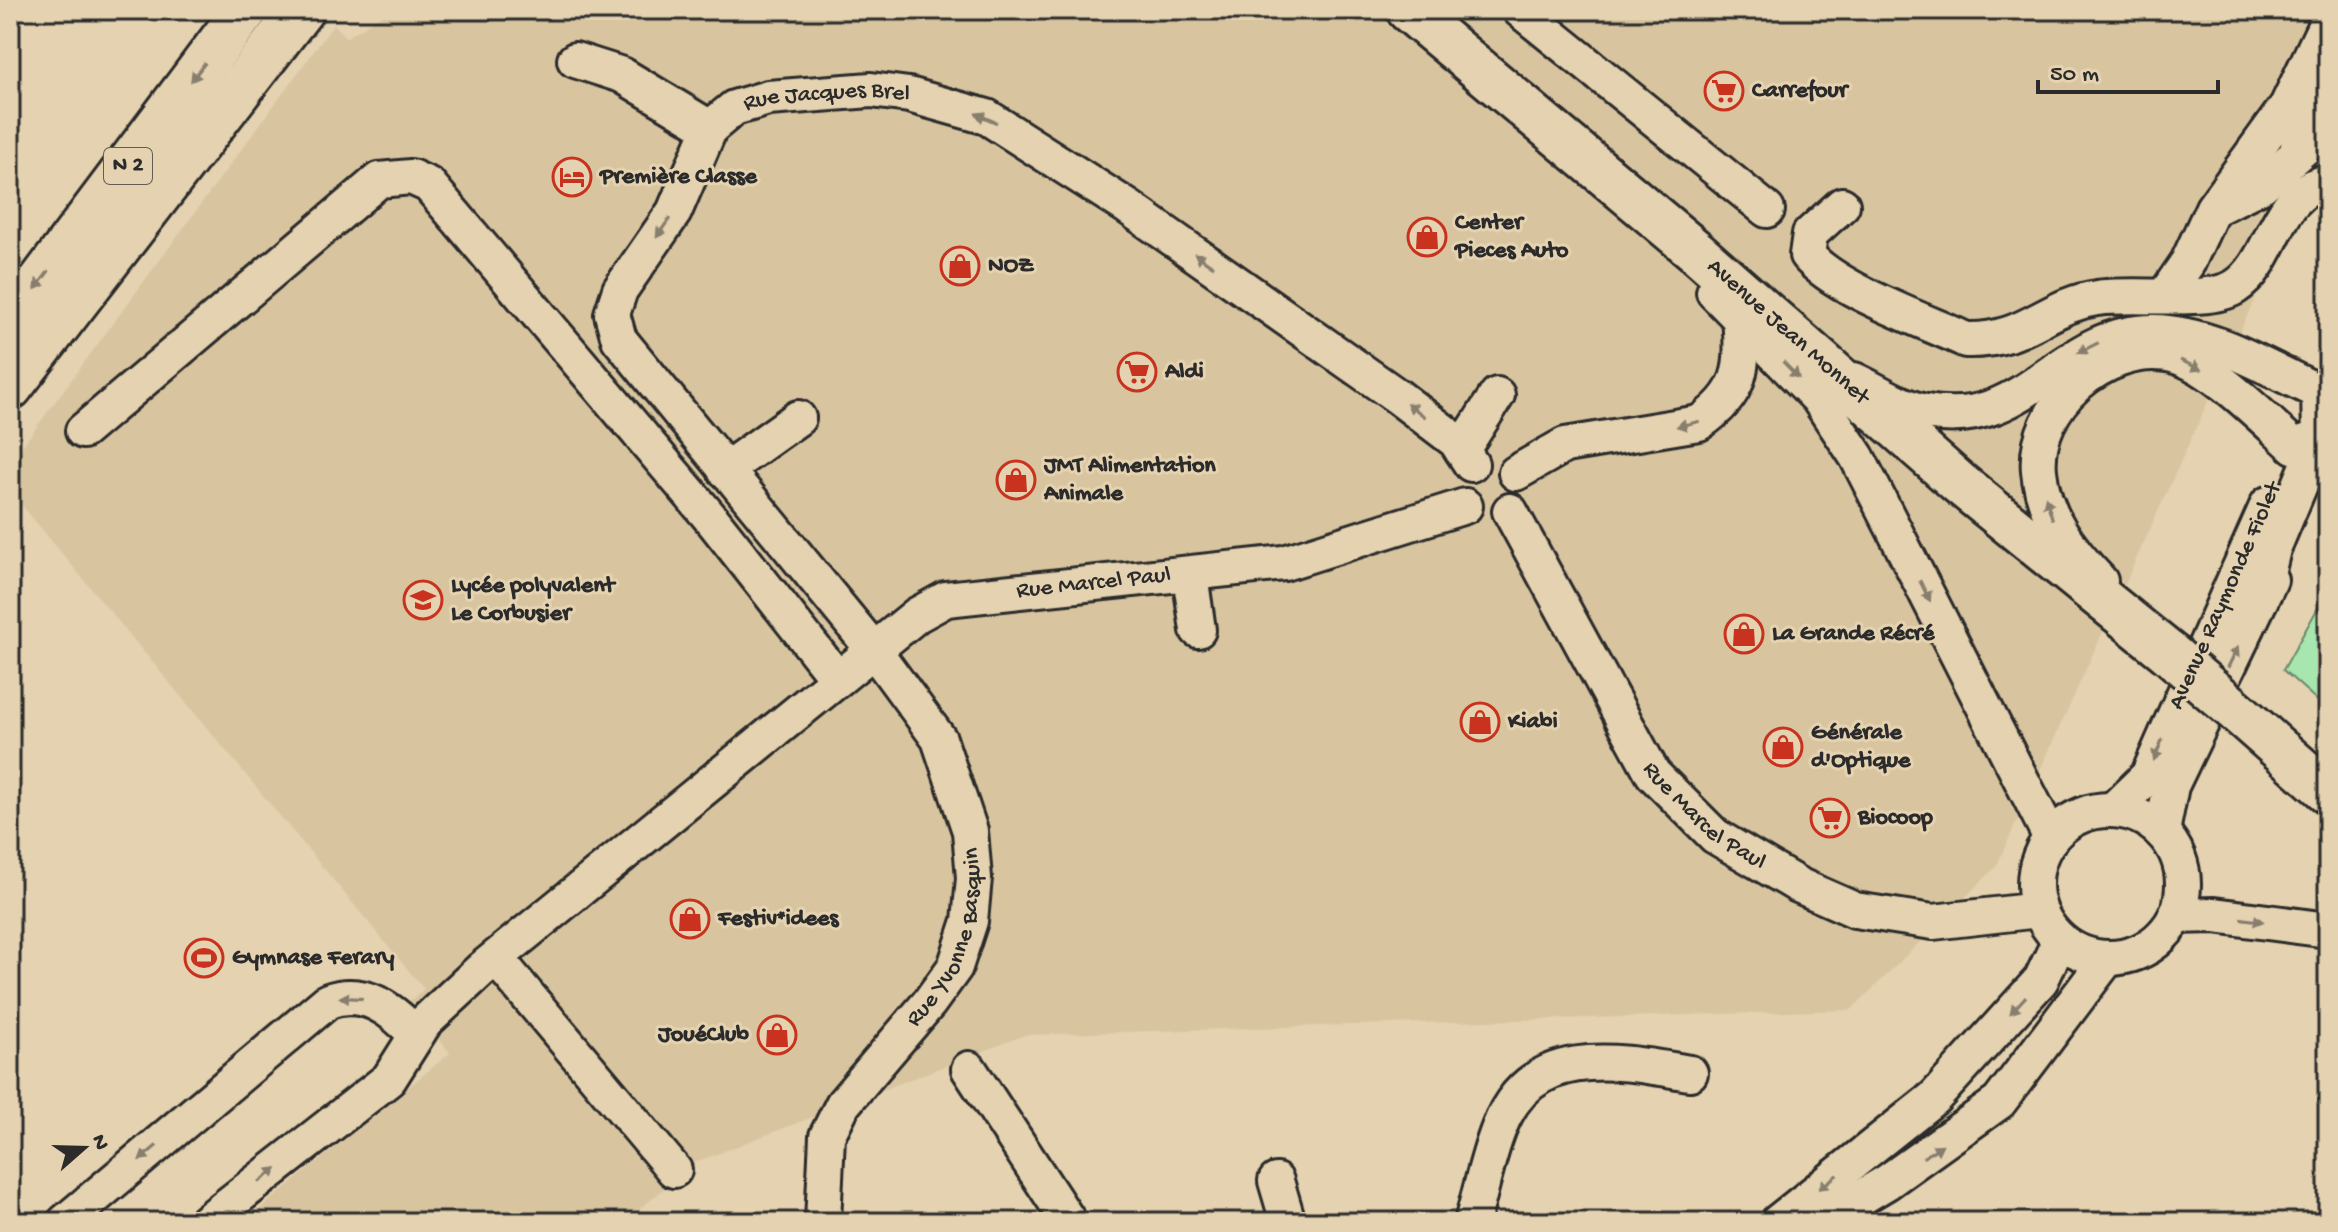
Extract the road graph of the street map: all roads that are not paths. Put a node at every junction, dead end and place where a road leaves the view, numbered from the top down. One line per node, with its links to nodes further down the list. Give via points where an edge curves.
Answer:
1 (245, 10): 21 (highway, N 2, one-way to 21)
2 (301, 10): 24 (highway, N 2)
3 (1408, 10): 8 (main road, Avenue Jean Monnet)
4 (1520, 10): 16 (street)
5 (2328, 20): 11 (street, via 2287,106)
6 (575, 60): 10 (street, via 622,75)
7 (2328, 85): 12 (street)
8 (1538, 117): 20 (street); 22 (main road, Avenue Jean Monnet)
9 (2328, 127): 12 (street)
10 (710, 128): 29 (street, Rue Jacques Brel, one-way to 10, via 1456,441 1251,292 987,117 871,90 768,98 734,108); 30 (street, Rue Jacques Brel, one-way to 30, via 674,212 620,290 612,314 619,339)
11 (2257, 147): 12 (street); 15 (street)
12 (2294, 155): 15 (street, via 2262,185)
13 (2328, 183): 19 (street, via 2300,193 2251,275 2232,289)
14 (1842, 205): 18 (street, via 1810,234 1807,255 1834,278 1966,340 1989,341 2020,332 2091,298)
15 (2213, 208): 17 (street)
16 (1767, 210)
17 (2188, 262): 18 (street); 19 (street)
18 (2166, 294): 19 (street)
19 (2206, 296)
20 (1740, 317): 31 (street, one-way to 31, via 1743,361 1731,394 1717,411 1699,423 1565,445); 42 (street, one-way to 42, via 1818,398 1857,457)
21 (10, 323)
22 (1821, 364): 23 (street, one-way to 22, via 2190,334 2151,332 2102,341 2064,360 2001,407 1967,416 1923,412); 37 (main road, Avenue Jean Monnet)
23 (2324, 382): 28 (street, Avenue Raymonde Fiolet)
24 (10, 387)
25 (1497, 395): 29 (street)
26 (798, 418): 30 (street)
27 (83, 431): 38 (street, via 379,180 411,177 429,185 714,522)
28 (2317, 442): 37 (street, one-way to 28, via 2083,564 2051,518 2039,470 2044,434 2060,403 2098,369 2128,357 2168,354 2209,373); 40 (street, Avenue Raymonde Fiolet, one-way to 40, via 2148,776); 41 (street, Avenue Raymonde Fiolet, one-way to 28, via 2171,786 2261,599)
29 (1467, 457): 31 (street, via 1490,458); 32 (street, via 1459,488)
30 (725, 470): 36 (street, Rue Jacques Brel)
31 (1516, 473): 33 (street, via 1519,493)
32 (1465, 506): 33 (street, via 1486,518); 34 (street, Rue Marcel Paul, via 1284,563)
33 (1510, 511): 43 (street, Rue Marcel Paul, via 1653,774 1715,836 1798,885 1855,910 1933,922)
34 (1190, 575): 35 (street); 36 (street, Rue Marcel Paul, via 946,599)
35 (1198, 630)
36 (873, 649): 38 (street, Rue Marcel Paul); 56 (street, Rue Yvonne Basquin, via 939,739 970,831 974,878 970,921 955,967 843,1104 827,1136)
37 (2169, 653): 39 (main road, Avenue Jean Monnet, bridge)
38 (837, 678): 47 (street, Rue Marcel Paul)
39 (2328, 792)
40 (2113, 810): 41 (street, via 2139,817); 42 (street, via 2079,816)
41 (2162, 832): 44 (street, via 2182,872)
42 (2051, 838): 43 (street, via 2035,872)
43 (2039, 910): 46 (street)
44 (2176, 916): 45 (street, one-way to 45, via 2214,915); 48 (street, via 2148,948)
45 (2328, 930)
46 (2060, 940): 48 (street, via 2074,950); 60 (street, one-way to 60, via 2041,980 1935,1097)
47 (496, 958): 49 (street, Rue Marcel Paul); 52 (street)
48 (2107, 959): 61 (street, one-way to 48, via 1887,1182 1999,1102)
49 (416, 1035): 54 (street, one-way to 54, via 394,1012 370,1000 345,995 328,1001); 55 (street, Rue Marcel Paul, one-way to 49, via 389,1079)
50 (969, 1069): 57 (street)
51 (1690, 1073): 59 (street, via 1625,1061 1567,1064 1530,1083 1499,1126)
52 (674, 1170)
53 (1276, 1181): 58 (street)
54 (65, 1222)
55 (206, 1222)
56 (823, 1222)
57 (1069, 1222)
58 (1288, 1222)
59 (1472, 1222)
60 (1778, 1222)
61 (1820, 1222)

